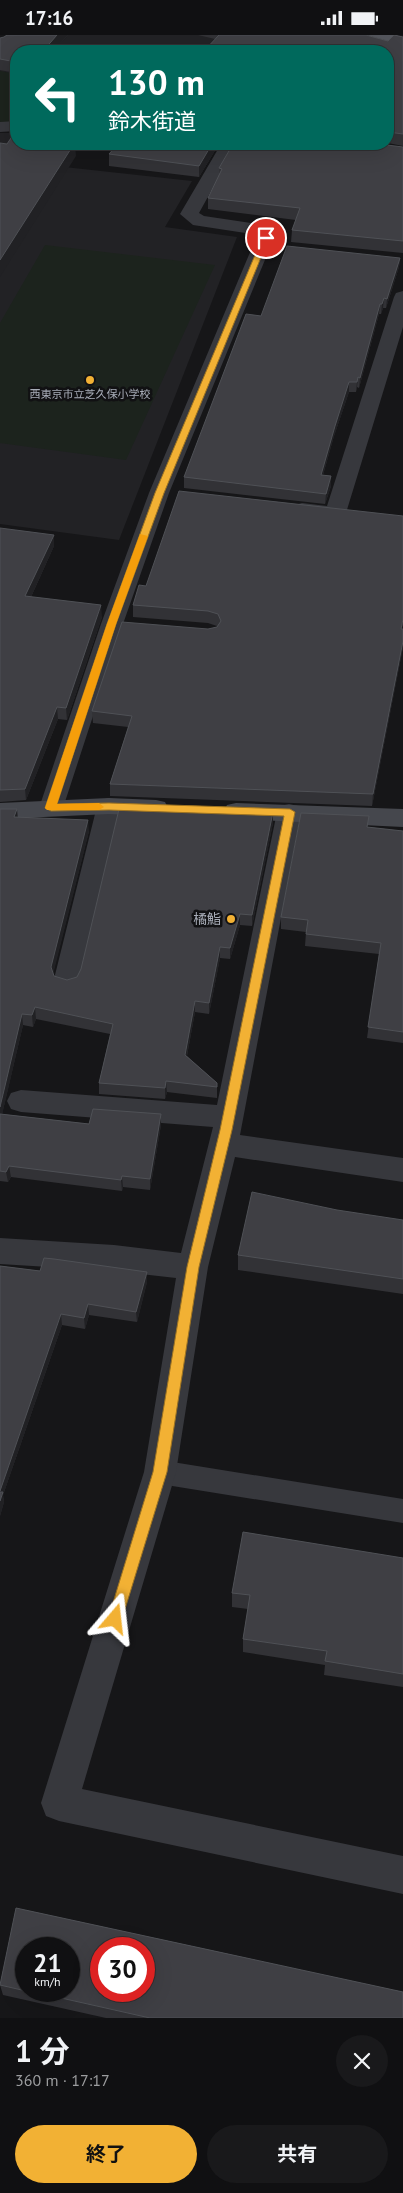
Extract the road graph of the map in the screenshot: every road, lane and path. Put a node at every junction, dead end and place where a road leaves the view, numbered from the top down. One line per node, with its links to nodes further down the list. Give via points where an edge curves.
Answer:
1 (376, 35): 2 (main road)
2 (403, 42)
3 (226, 150): 7 (street, via 189,214 199,221 258,229 271,247 168,494)
4 (403, 297): 5 (street, via 335,513)
5 (279, 506)
6 (109, 806): 7 (main road); 8 (main road); 13 (street)
7 (51, 808): 10 (main road)
8 (176, 809)
9 (214, 810): 11 (main road)
10 (0, 811)
11 (290, 812): 12 (main road); 15 (street)
12 (403, 818)
13 (67, 979)
14 (21, 1101): 15 (street)
15 (226, 1130): 16 (street); 18 (street)
16 (403, 1170)
17 (0, 1251): 18 (street)
18 (193, 1267): 19 (street)
19 (160, 1472): 20 (lane); 21 (street, via 59,1803)
20 (403, 1511)
21 (403, 1875)

